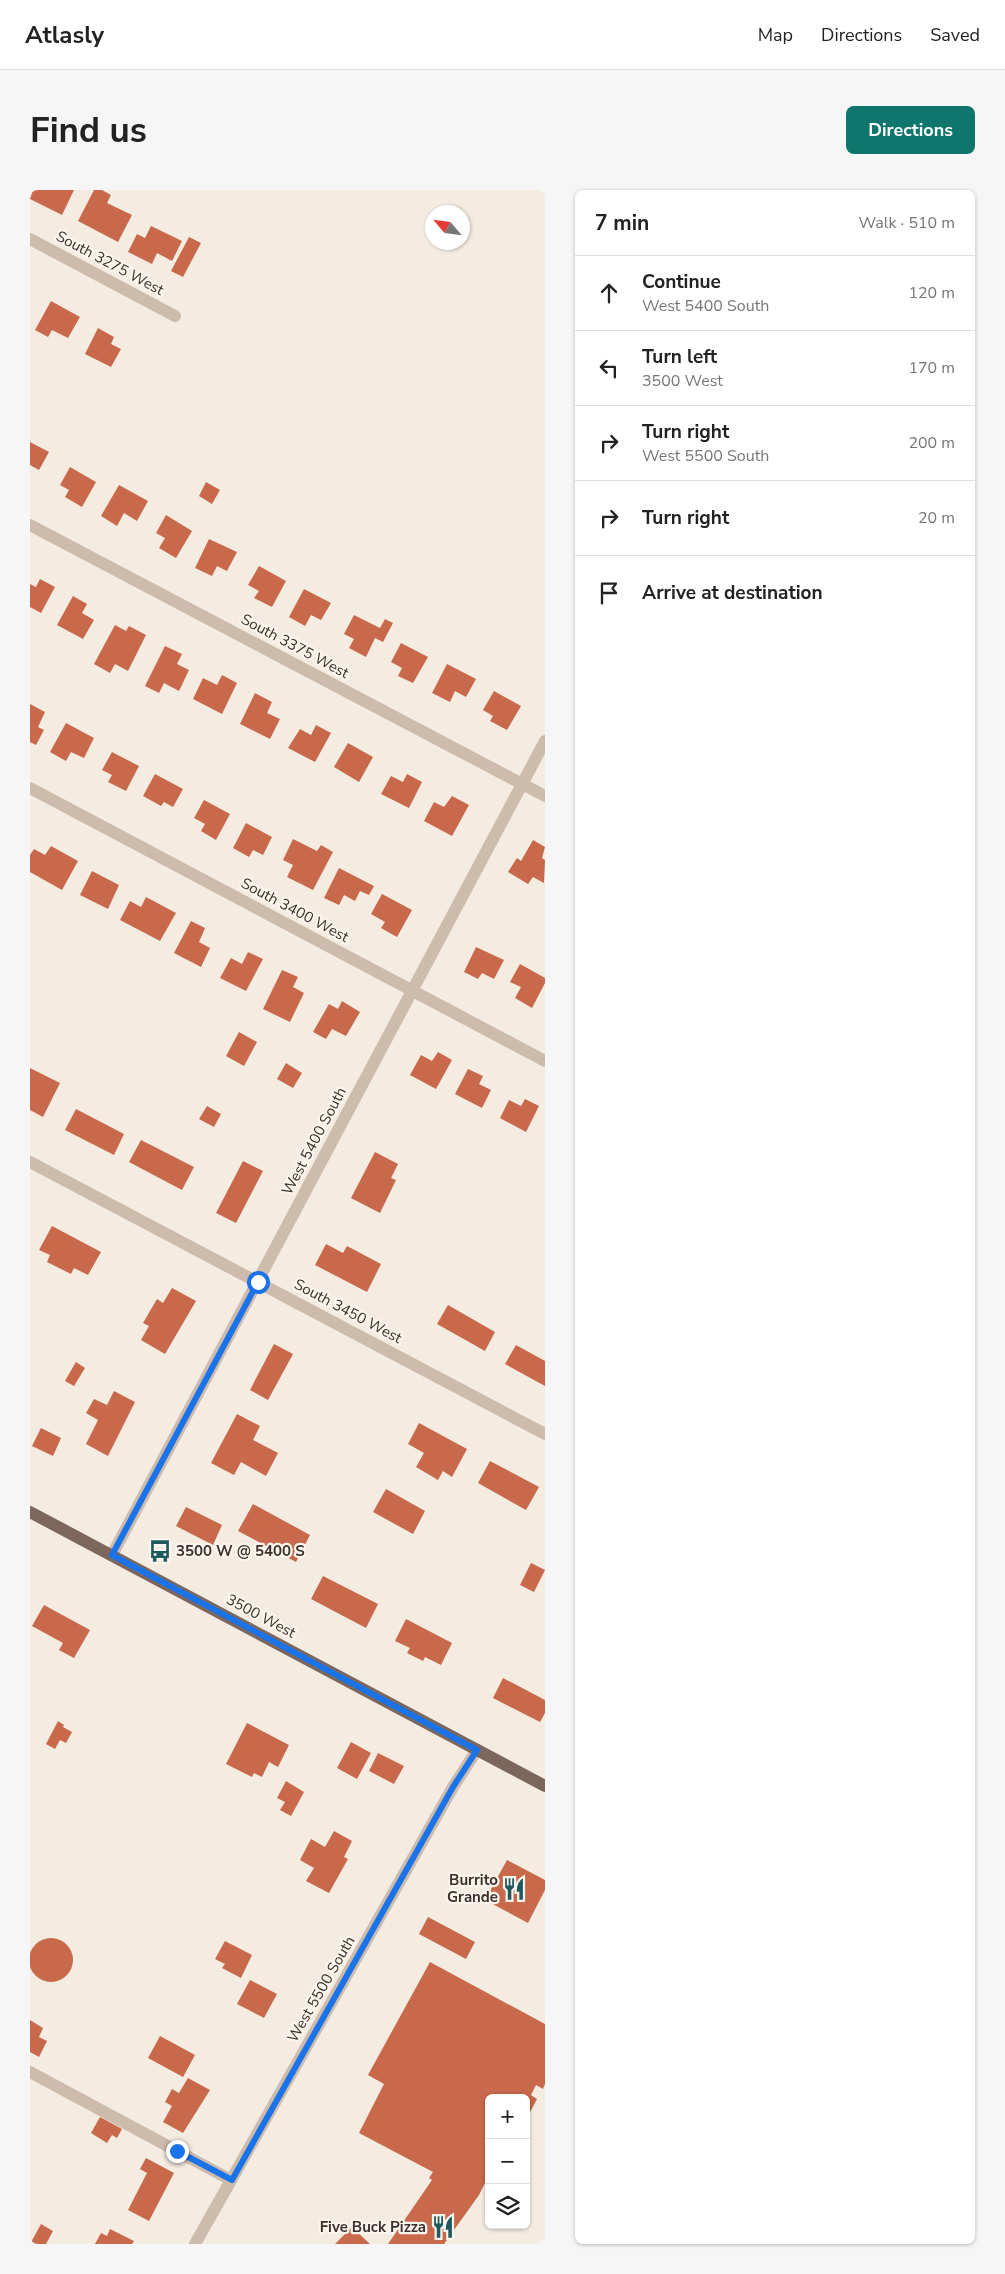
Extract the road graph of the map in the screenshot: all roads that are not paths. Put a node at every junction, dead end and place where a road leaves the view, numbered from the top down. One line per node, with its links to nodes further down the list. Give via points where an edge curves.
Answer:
1 (30, 239): 2 (street, South 3275 West)
2 (175, 316)
3 (30, 525): 5 (street, South 3375 West)
4 (545, 741): 5 (street, West 5400 South)
5 (522, 784): 7 (street, South 3375 West); 8 (street, West 5400 South)
6 (30, 788): 8 (street, South 3400 West)
7 (545, 796)
8 (412, 990): 9 (street, South 3400 West); 11 (street, West 5400 South)
9 (545, 1061)
10 (30, 1162): 11 (street, South 3450 West)
11 (258, 1282): 12 (street, South 3450 West); 14 (street, West 5400 South)
12 (545, 1434)
13 (30, 1512): 14 (main road, 3500 West)
14 (112, 1555): 15 (main road, 3500 West)
15 (477, 1750): 16 (main road, 3500 West); 18 (street, West 5500 South, via 453,1787)
16 (545, 1786)
17 (30, 2072): 18 (street)
18 (232, 2180): 19 (street, West 5500 South)
19 (195, 2244)

